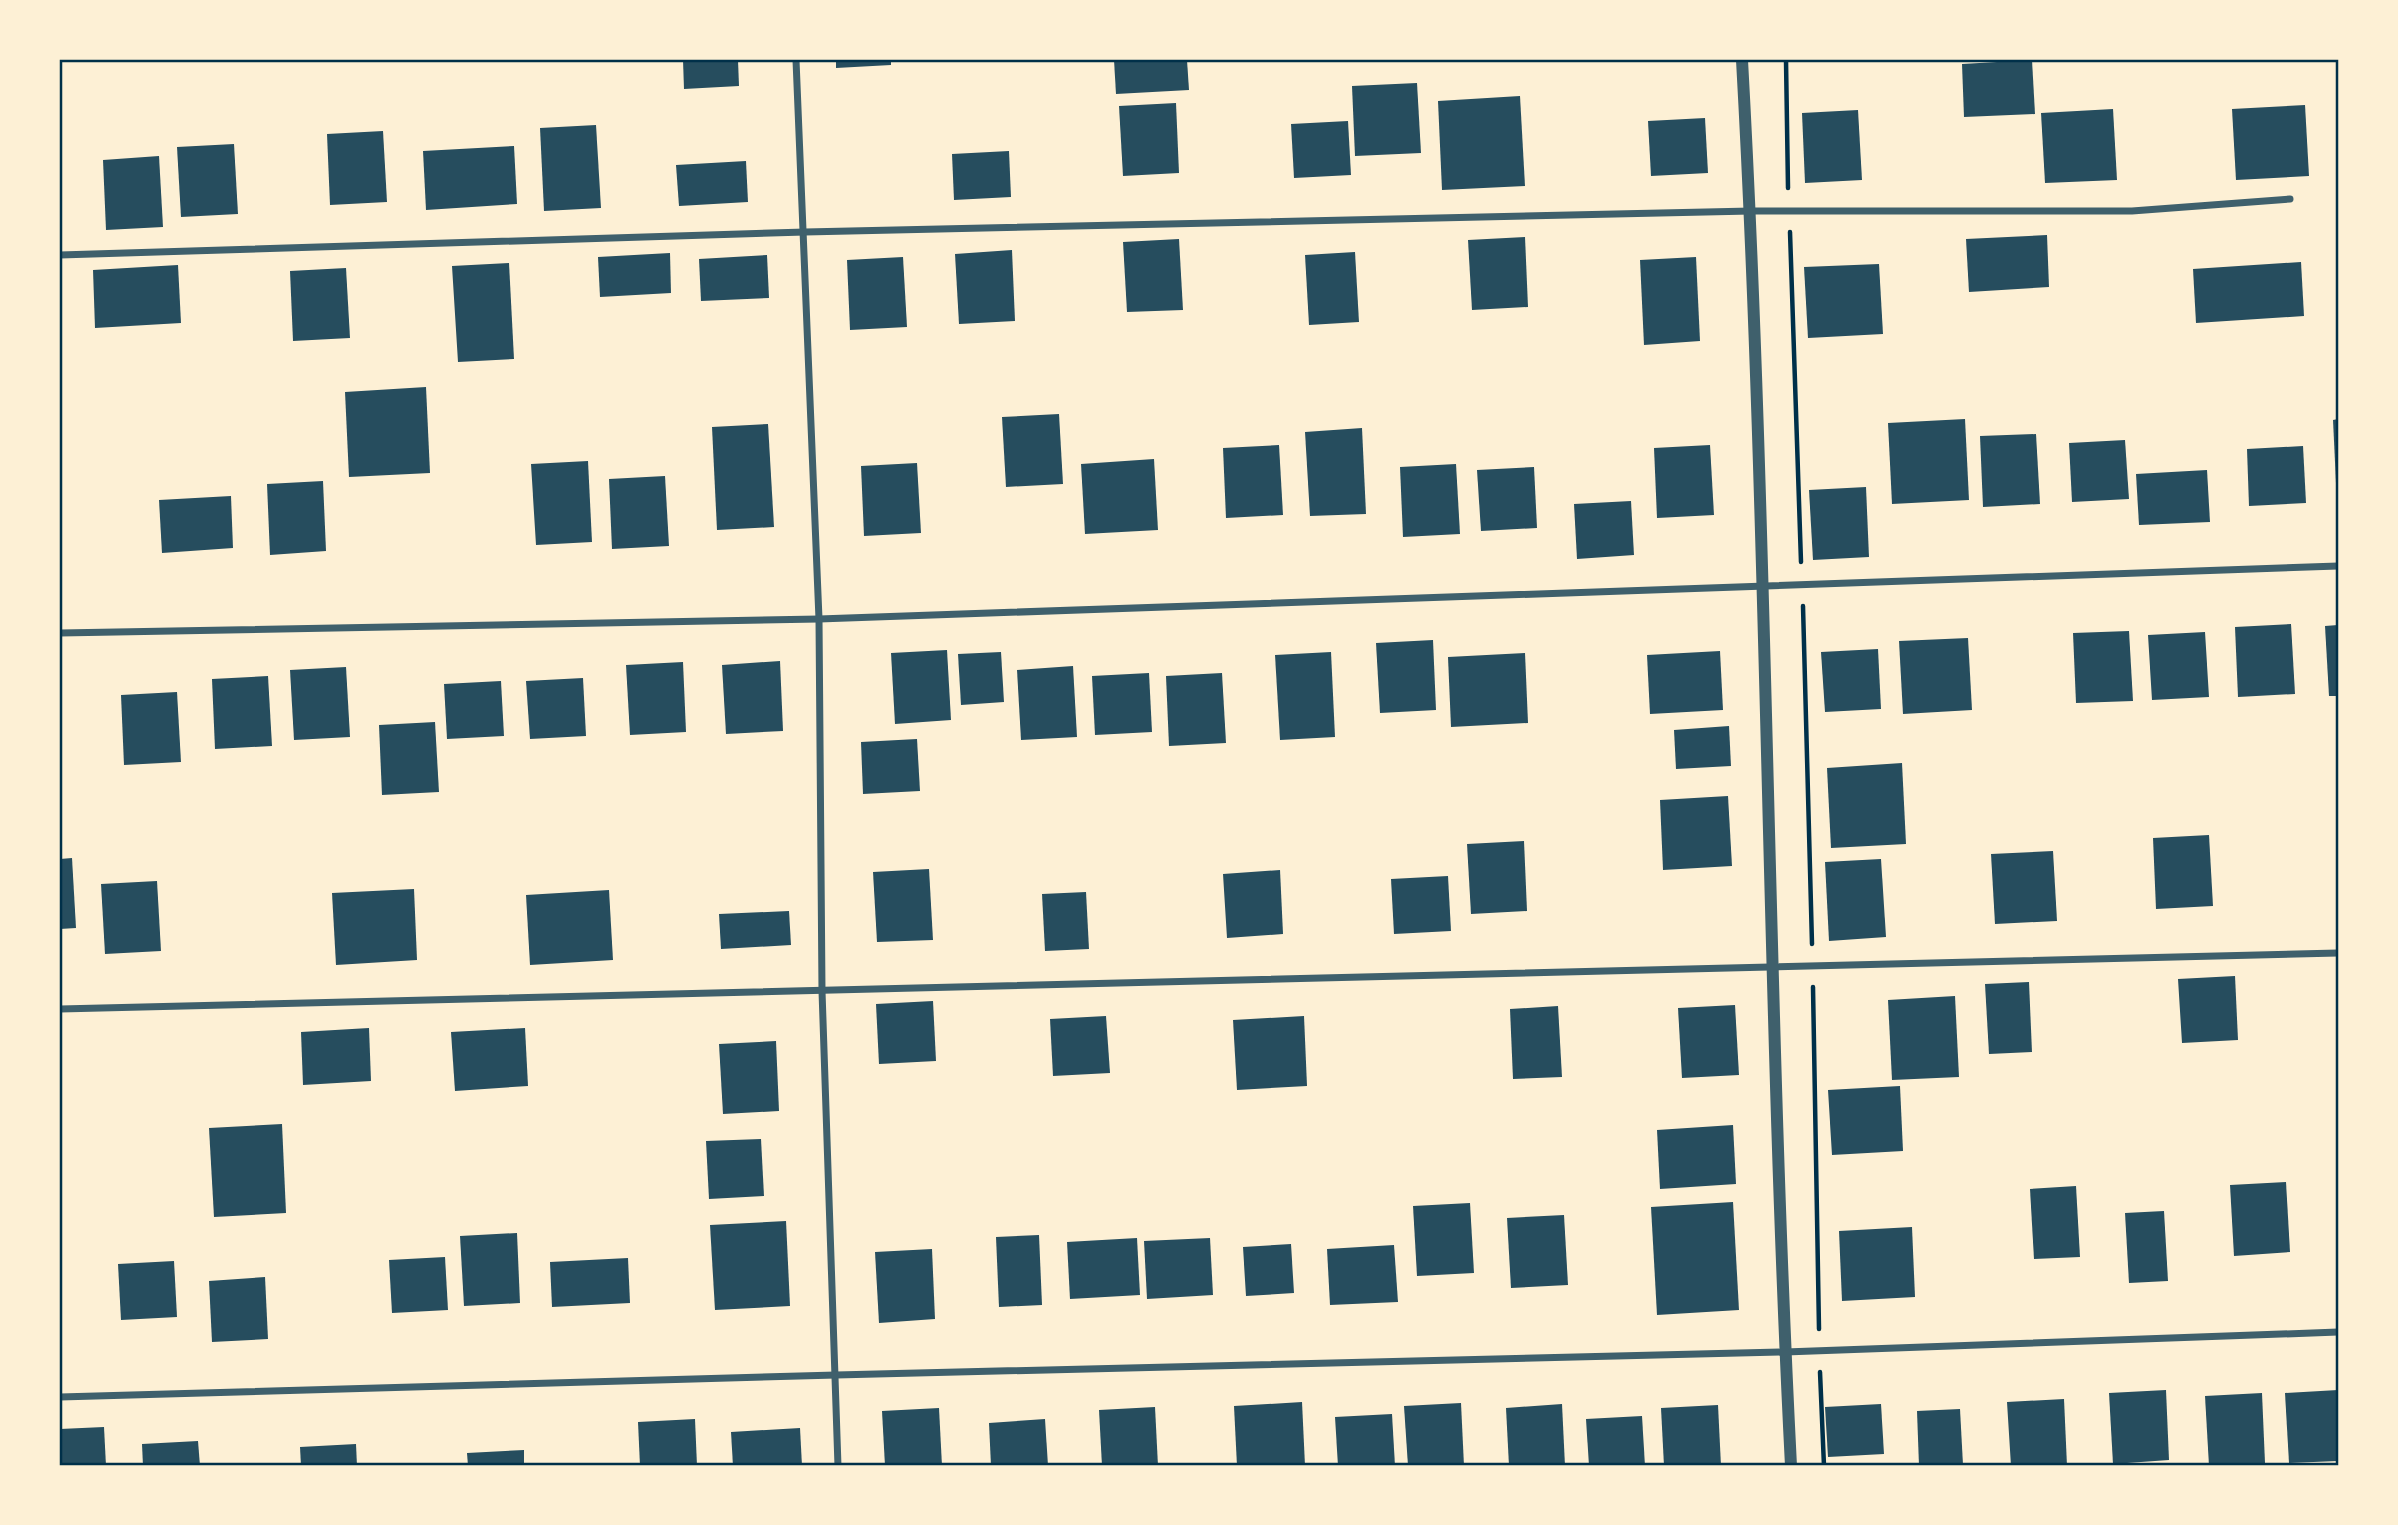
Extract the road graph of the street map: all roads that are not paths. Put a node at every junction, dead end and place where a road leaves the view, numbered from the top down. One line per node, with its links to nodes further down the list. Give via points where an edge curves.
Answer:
1 (796, 60): 5 (street)
2 (1742, 60): 4 (street)
3 (2290, 199): 4 (street, via 2132,211)
4 (1751, 211): 5 (street); 8 (street)
5 (805, 232): 6 (street); 9 (street)
6 (60, 255)
7 (2339, 566): 8 (street)
8 (1762, 586): 9 (street); 12 (street)
9 (819, 619): 10 (street); 13 (street)
10 (60, 633)
11 (2339, 953): 12 (street)
12 (1772, 966): 13 (street); 16 (street)
13 (822, 991): 14 (street); 17 (street)
14 (60, 1009)
15 (2339, 1332): 16 (street)
16 (1786, 1352): 17 (street); 20 (street)
17 (836, 1375): 18 (street); 19 (street)
18 (60, 1397)
19 (838, 1465)
20 (1791, 1465)

